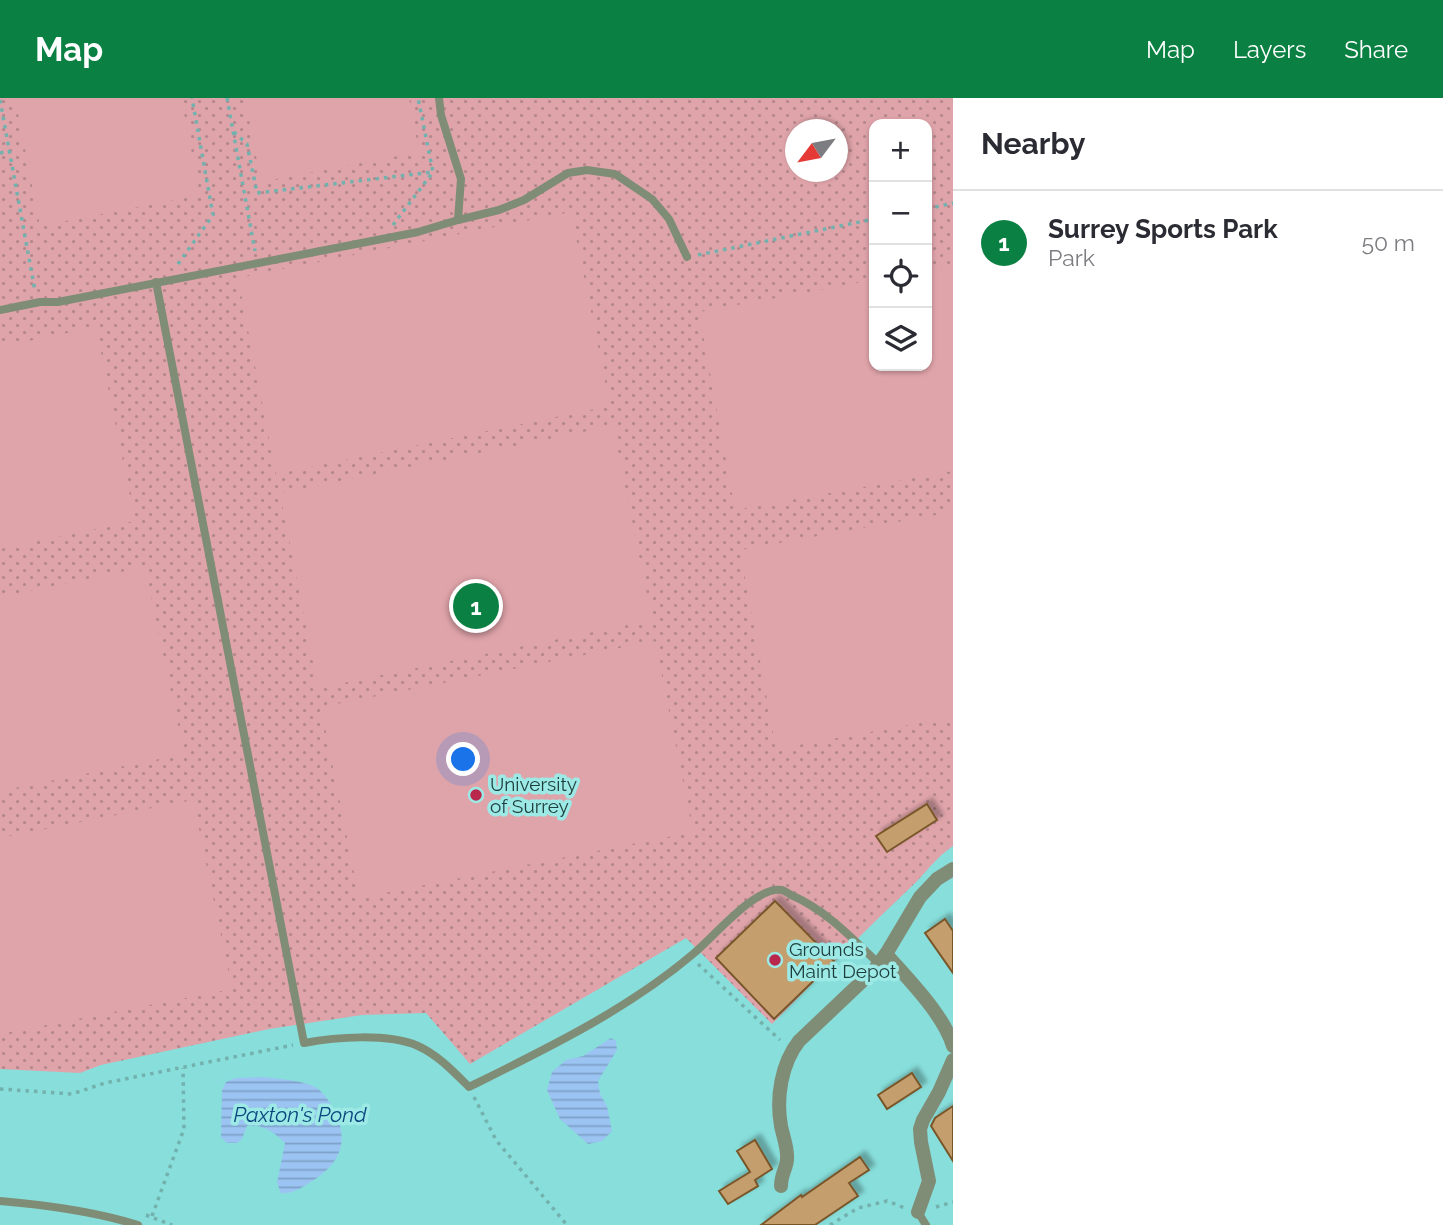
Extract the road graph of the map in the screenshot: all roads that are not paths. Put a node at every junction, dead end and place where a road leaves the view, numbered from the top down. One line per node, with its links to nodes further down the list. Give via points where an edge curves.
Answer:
1 (439, 98): 2 (lane, via 461,179)
2 (458, 220): 3 (lane, via 524,201 568,173 615,174 652,199); 4 (lane, via 418,232)
3 (687, 257)
4 (156, 282): 5 (lane); 7 (lane, via 304,1043 361,1038 418,1046 469,1087 626,1003 690,957 761,894 781,890 825,914)
5 (0, 310)
6 (953, 869): 7 (street, via 920,897)
7 (882, 959): 8 (street, via 923,996); 10 (street, via 791,1051 779,1096 788,1160)
8 (953, 1046)
9 (953, 1060): 12 (street, via 920,1129 929,1181)
10 (781, 1186)
11 (0, 1201): 13 (lane, via 80,1211)
12 (918, 1212): 14 (lane)
13 (132, 1224)
14 (926, 1225)

